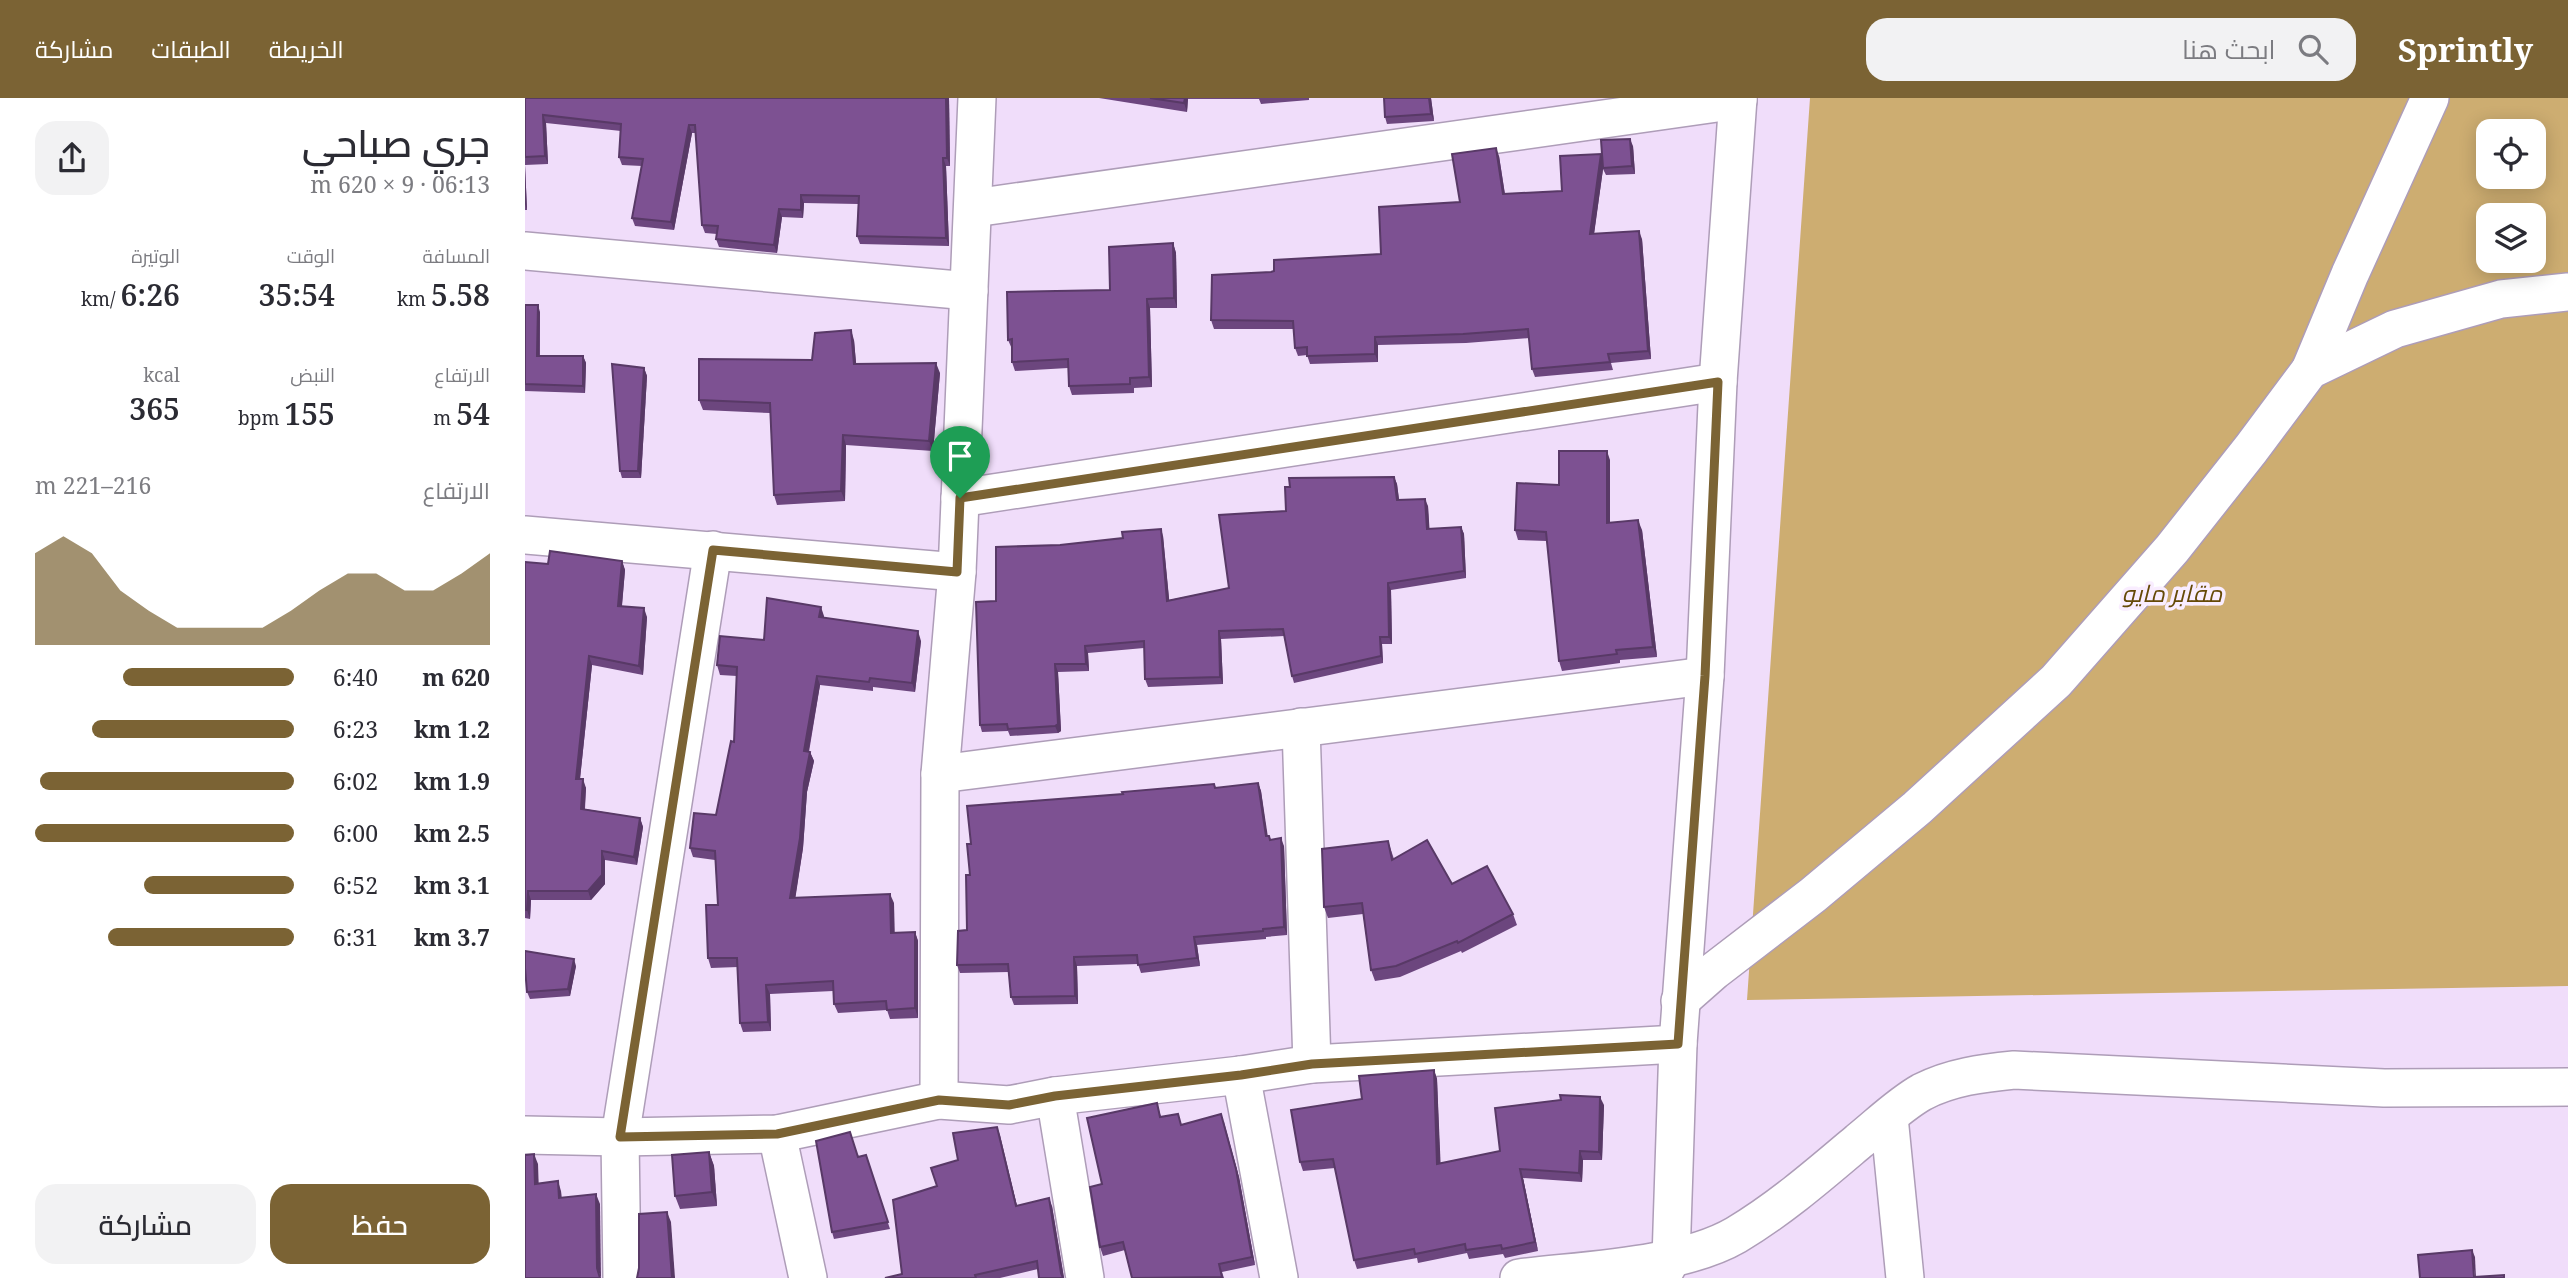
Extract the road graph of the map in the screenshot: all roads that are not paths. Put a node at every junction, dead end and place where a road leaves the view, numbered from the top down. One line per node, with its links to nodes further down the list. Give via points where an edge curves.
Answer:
1 (977, 98): 4 (street)
2 (2430, 98): 8 (street)
3 (1738, 99): 4 (street); 9 (street)
4 (974, 208): 6 (street)
5 (525, 251): 6 (street)
6 (969, 292): 10 (street)
7 (2568, 292): 8 (street, via 2501,299 2395,329)
8 (2309, 370): 17 (street, via 2172,549 2056,681 1917,808)
9 (1718, 382): 10 (street); 14 (street)
10 (960, 498): 13 (street)
11 (525, 535): 12 (street)
12 (713, 550): 13 (street); 27 (street)
13 (957, 572): 16 (street)
14 (1705, 676): 15 (street); 17 (street)
15 (1301, 727): 16 (street); 19 (street)
16 (940, 774): 23 (street)
17 (1680, 1001): 18 (street)
18 (1678, 1044): 19 (street); 28 (street)
19 (1312, 1064): 20 (street)
20 (1241, 1075): 22 (street); 32 (street)
21 (2568, 1087): 24 (street, via 2384,1088 2014,1070 1971,1075 1922,1092)
22 (1055, 1096): 23 (street, via 1009,1105); 31 (street)
23 (939, 1100): 25 (street)
24 (1888, 1116): 28 (street, via 1803,1189 1735,1235); 34 (street)
25 (777, 1134): 27 (street); 30 (street)
26 (525, 1135): 27 (street)
27 (620, 1137): 29 (street)
28 (1666, 1268): 33 (street)
29 (622, 1278)
30 (808, 1278)
31 (1085, 1278)
32 (1279, 1278)
33 (1519, 1278)
34 (1905, 1278)

